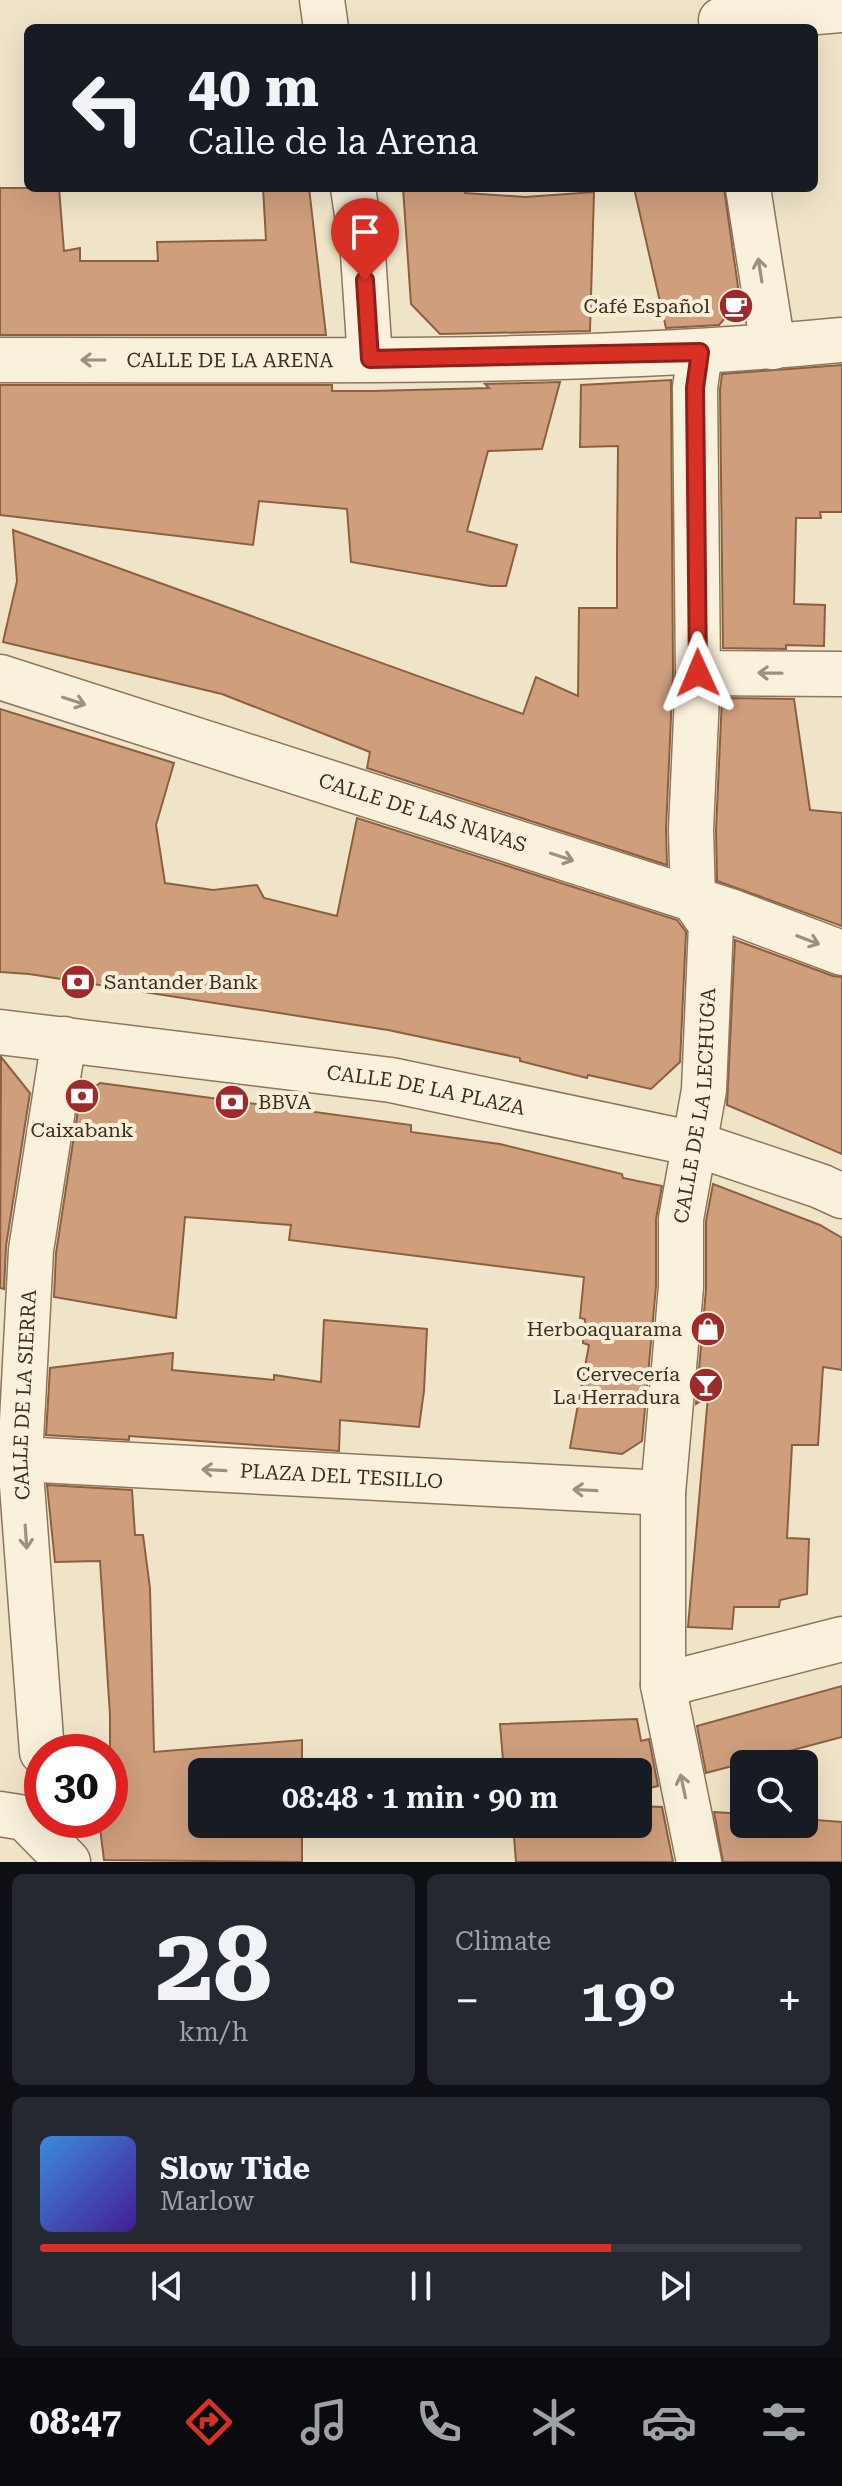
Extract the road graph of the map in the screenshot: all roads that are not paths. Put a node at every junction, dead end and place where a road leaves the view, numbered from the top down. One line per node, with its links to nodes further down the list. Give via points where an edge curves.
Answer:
1 (322, 0): 4 (street)
2 (842, 10): 3 (street)
3 (721, 16)
4 (325, 24)
5 (354, 192): 10 (street)
6 (749, 192): 8 (street, one-way to 6)
7 (842, 340): 8 (street, CALLE DE LA ARENA)
8 (773, 347): 9 (street, CALLE DE LA ARENA)
9 (700, 352): 10 (street, CALLE DE LA ARENA); 12 (street, CALLE DE LA LECHUGA, via 695,388)
10 (370, 359): 11 (street, CALLE DE LA ARENA, one-way to 11)
11 (0, 360)
12 (698, 673): 13 (street, one-way to 12); 15 (street, CALLE DE LA LECHUGA)
13 (842, 674)
14 (0, 677): 15 (street, CALLE DE LAS NAVAS, one-way to 15)
15 (693, 899): 16 (street, CALLE DE LAS NAVAS, one-way to 16); 19 (street, CALLE DE LA LECHUGA, via 711,925 704,1090)
16 (842, 953)
17 (0, 1032): 18 (street, CALLE DE LA PLAZA)
18 (64, 1039): 19 (street, CALLE DE LA PLAZA, via 391,1080); 21 (street, CALLE DE LA SIERRA, via 31,1250)
19 (695, 1144): 20 (street, CALLE DE LA PLAZA); 22 (street, CALLE DE LA LECHUGA, via 681,1219 681,1287)
20 (842, 1196)
21 (20, 1459): 22 (street, PLAZA DEL TESILLO, one-way to 21); 25 (street, CALLE DE LA SIERRA, one-way to 25)
22 (663, 1493): 24 (street, CALLE DE LA LECHUGA)
23 (842, 1639): 24 (street)
24 (663, 1685): 28 (street, CALLE DE LA LECHUGA, one-way to 24)
25 (41, 1734)
26 (0, 1814): 27 (street, via 25,1818)
27 (64, 1847)
28 (699, 1862)

